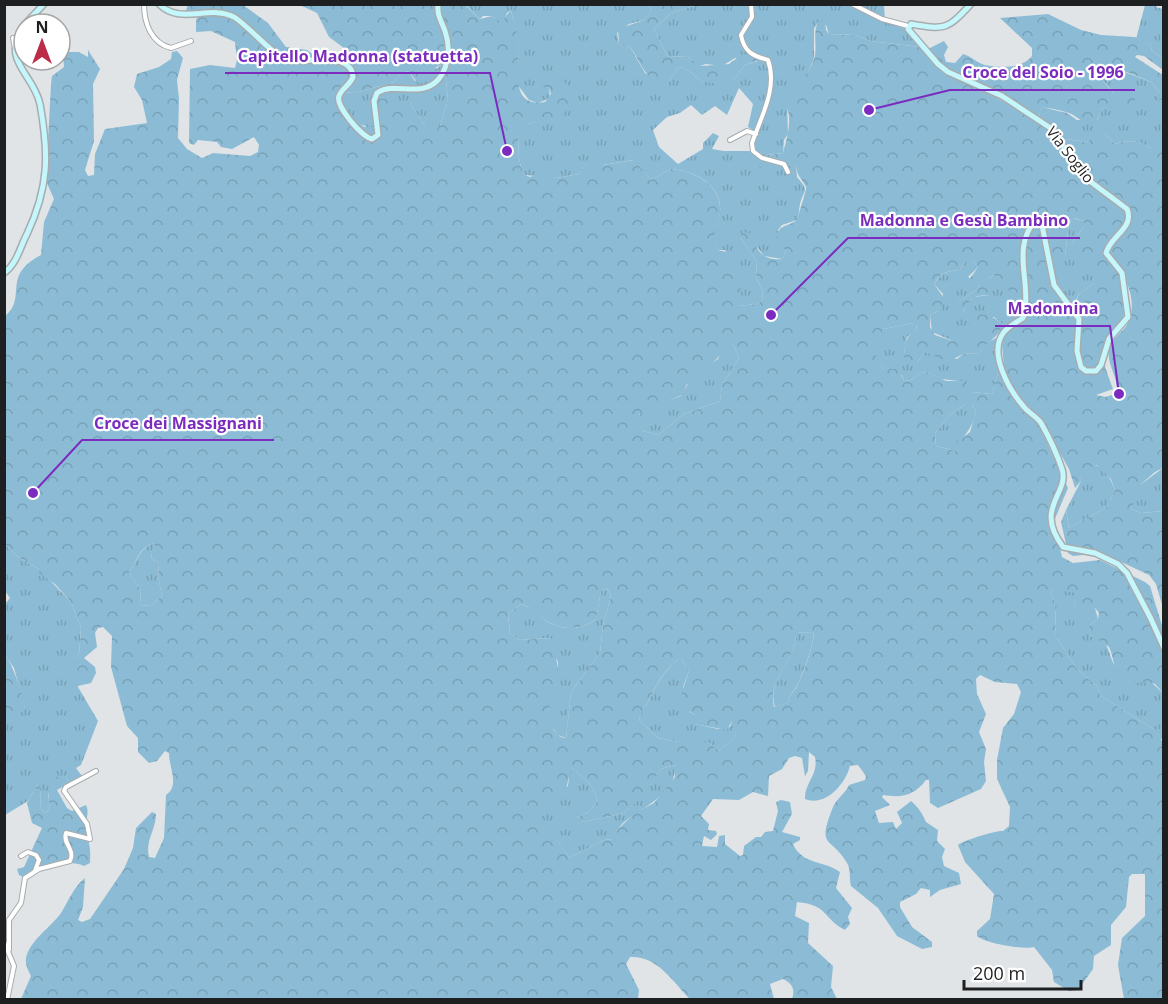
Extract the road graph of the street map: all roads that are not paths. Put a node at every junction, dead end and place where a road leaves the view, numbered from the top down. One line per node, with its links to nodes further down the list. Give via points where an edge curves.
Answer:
1 (144, 4): 8 (street, via 146,20 159,43 171,48)
2 (159, 4): 3 (street, via 173,14 223,13 234,17 285,60 346,63 353,77 340,94 339,105 361,133 372,139 378,135 374,101 377,93 388,88 424,88 444,72 447,48)
3 (438, 4)
4 (751, 4): 10 (street, via 752,17 741,35 743,46 752,55 768,60 771,72 771,89)
5 (852, 4): 7 (street)
6 (971, 4): 7 (street, via 947,28)
7 (908, 26): 14 (street, Via Soglio, via 948,72 1002,96 1052,129 1083,176 1127,209 1127,225 1106,253 1122,273 1128,317 1109,339 1096,371 1086,371 1078,360 1079,319 1054,285 1037,218 1024,245 1023,318 1001,337 1000,359 1008,387 1040,421 1063,471 1052,506 1057,538 1063,547 1095,553 1127,573)
8 (190, 41)
9 (22, 72): 13 (street, via 38,98 46,171 38,208 14,263)
10 (756, 134): 11 (street, via 747,131); 12 (street, via 753,151 757,156 784,164)
11 (730, 140)
12 (788, 172)
13 (4, 273)
14 (1164, 648)
15 (96, 771): 17 (street, via 64,791 87,824 90,839 66,833 70,861)
16 (21, 856): 17 (street, via 28,852 36,855 39,860)
17 (35, 871): 19 (street, via 23,880 21,903 9,920)
18 (4, 942): 19 (street)
19 (9, 950): 20 (street, via 14,971)
20 (7, 999)

